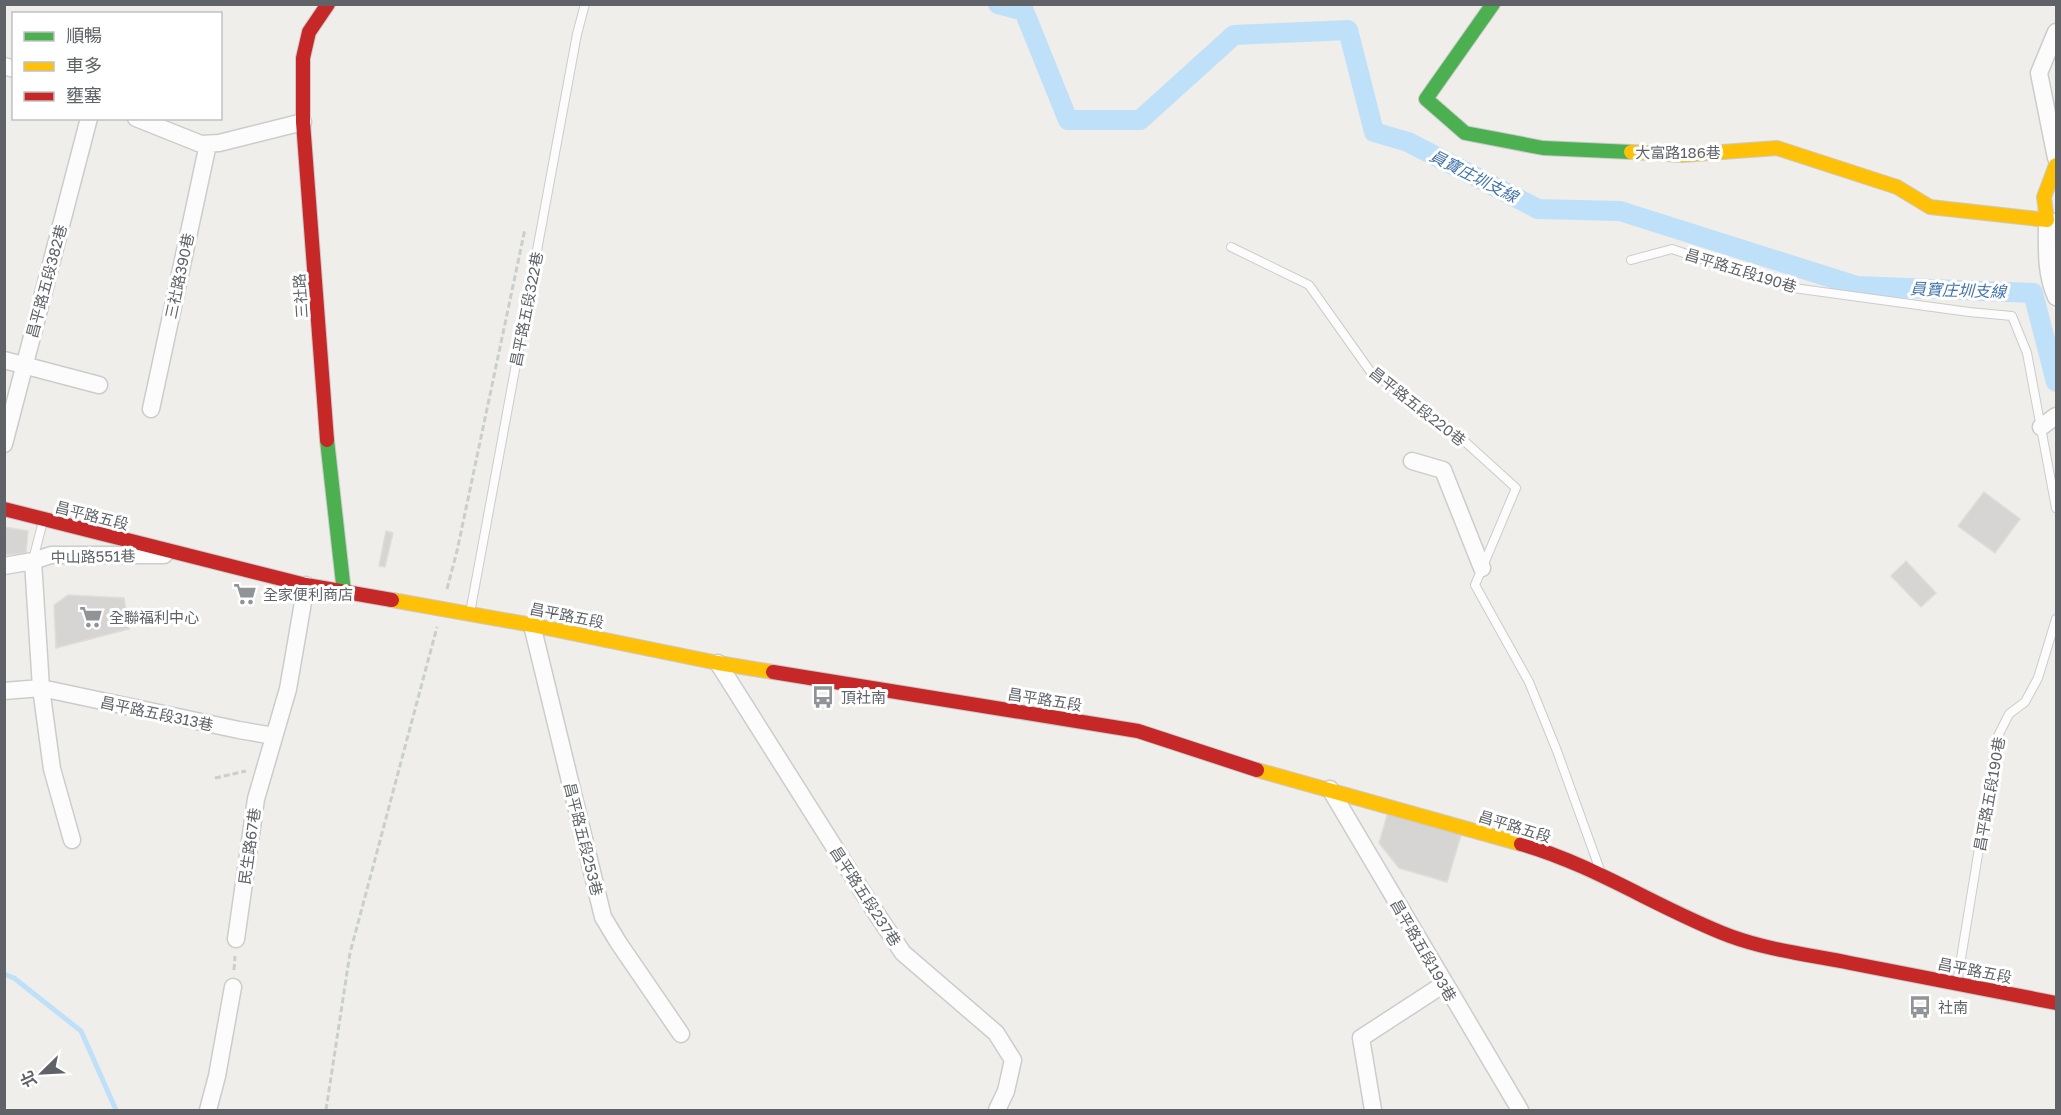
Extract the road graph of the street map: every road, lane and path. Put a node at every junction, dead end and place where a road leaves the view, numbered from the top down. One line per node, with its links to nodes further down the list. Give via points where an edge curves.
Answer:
1 (328, 4): 7 (street, 三社路, via 309,32 303,58)
2 (585, 4): 34 (lane, 昌平路五段322巷)
3 (1494, 4): 11 (street, 大富路186巷, via 1426,99 1465,133 1543,148 1682,155 1777,148 1897,187 1930,207)
4 (2056, 32): 9 (street, via 2039,73)
5 (88, 120): 17 (street, 昌平路五段382巷)
6 (141, 120): 8 (street)
7 (303, 122): 8 (street); 32 (street, 三社路, via 323,404)
8 (208, 144): 19 (street, 三社路390巷)
9 (2056, 158)
10 (2056, 165): 11 (street, via 2044,197)
11 (2052, 222): 15 (street, via 2047,262)
12 (526, 225): 33 (path)
13 (1231, 247): 30 (lane, 昌平路五段220巷, via 1309,285 1370,371 1450,429 1515,488)
14 (1631, 260): 21 (lane, 昌平路五段190巷, via 1672,249 1786,287 2012,316 2027,353)
15 (2056, 297)
16 (4, 360): 17 (street)
17 (24, 365): 18 (street); 22 (street, 昌平路五段382巷)
18 (99, 385)
19 (150, 409)
20 (2056, 416): 21 (street)
21 (2041, 427): 24 (lane, 昌平路五段190巷)
22 (4, 444)
23 (1412, 461): 30 (street, 昌平路五段220巷, via 1443,470)
24 (2056, 508)
25 (4, 509): 26 (street, 昌平路五段)
26 (43, 520): 27 (street, 昌平路五段); 28 (lane)
27 (183, 555): 28 (street, 中山路551巷, via 51,555); 31 (street, 昌平路五段)
28 (33, 561): 29 (street, 中山路551巷); 38 (street)
29 (4, 566)
30 (1482, 568): 45 (lane, 昌平路五段220巷, via 1475,585 1529,682)
31 (306, 585): 32 (street, 昌平路五段); 40 (street, 民生路67巷, via 288,689)
32 (344, 592): 33 (street, 昌平路五段)
33 (442, 609): 34 (street, 昌平路五段); 53 (path, via 350,952)
34 (470, 614): 36 (street, 昌平路五段)
35 (2056, 619): 47 (lane, 昌平路五段190巷, via 2038,678 2025,702 2009,714 1997,738)
36 (532, 625): 37 (street, 昌平路五段); 51 (street, 昌平路五段253巷, via 603,916)
37 (718, 663): 43 (street, 昌平路五段, via 1138,731 1220,759); 54 (street, 昌平路五段237巷, via 903,952 996,1033 1013,1060)
38 (41, 688): 39 (street, 昌平路五段313巷); 40 (street, 昌平路五段313巷); 44 (street, via 52,770)
39 (4, 691)
40 (274, 736): 41 (street, 民生路67巷)
41 (264, 766): 42 (path); 46 (street, 民生路67巷)
42 (215, 778)
43 (1330, 789): 45 (street, 昌平路五段, via 1548,852); 48 (street, 昌平路五段193巷)
44 (72, 840)
45 (1602, 876): 47 (street, 昌平路五段, via 1732,936 1779,949)
46 (236, 939): 49 (path)
47 (1957, 983): 50 (street, 昌平路五段)
48 (1444, 984): 55 (street, via 1361,1038); 56 (street, 昌平路五段193巷)
49 (233, 987): 52 (street)
50 (2056, 1003)
51 (681, 1034)
52 (208, 1110)
53 (326, 1110)
54 (997, 1110)
55 (1372, 1110)
56 (1520, 1110)

